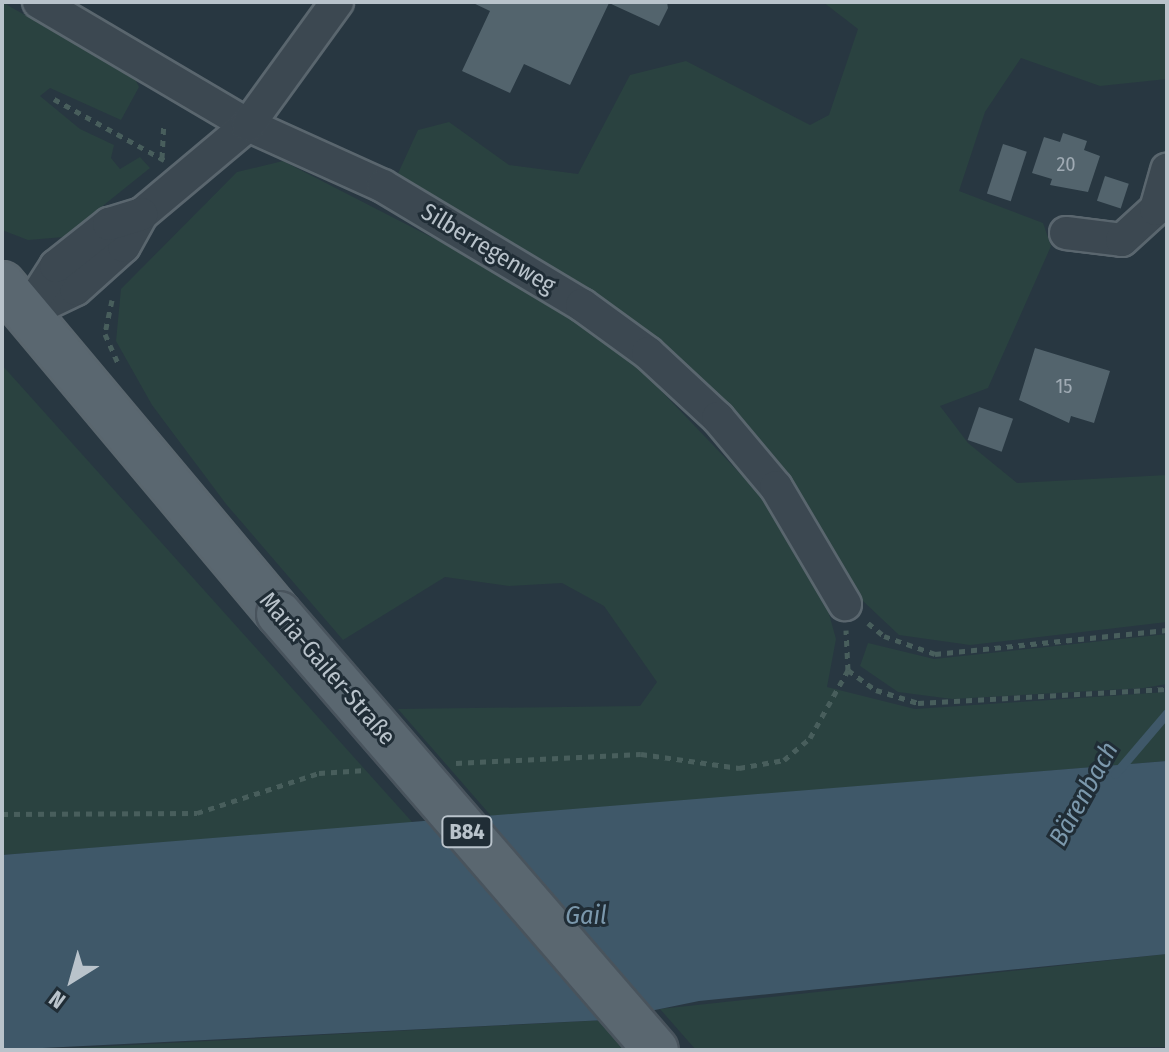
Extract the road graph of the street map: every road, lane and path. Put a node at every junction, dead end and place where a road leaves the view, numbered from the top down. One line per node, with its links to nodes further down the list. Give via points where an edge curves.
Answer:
1 (39, 2): 5 (street, Silberregenweg)
2 (337, 2): 5 (street)
3 (54, 99): 6 (path)
4 (164, 125): 6 (path)
5 (248, 125): 6 (street); 10 (street, Silberregenweg, via 383,186 582,305 648,353 718,418 776,487)
6 (175, 167): 9 (street, via 142,214 109,224)
7 (1167, 170): 8 (street, via 1156,209 1122,240)
8 (1066, 233)
9 (14, 298): 13 (main road, Maria-Gailer-Straße / B84, bridge)
10 (845, 604): 11 (path, via 884,636 935,654); 12 (path, via 848,670 876,690 918,703)
11 (1167, 630)
12 (1167, 689)
13 (656, 1050)

